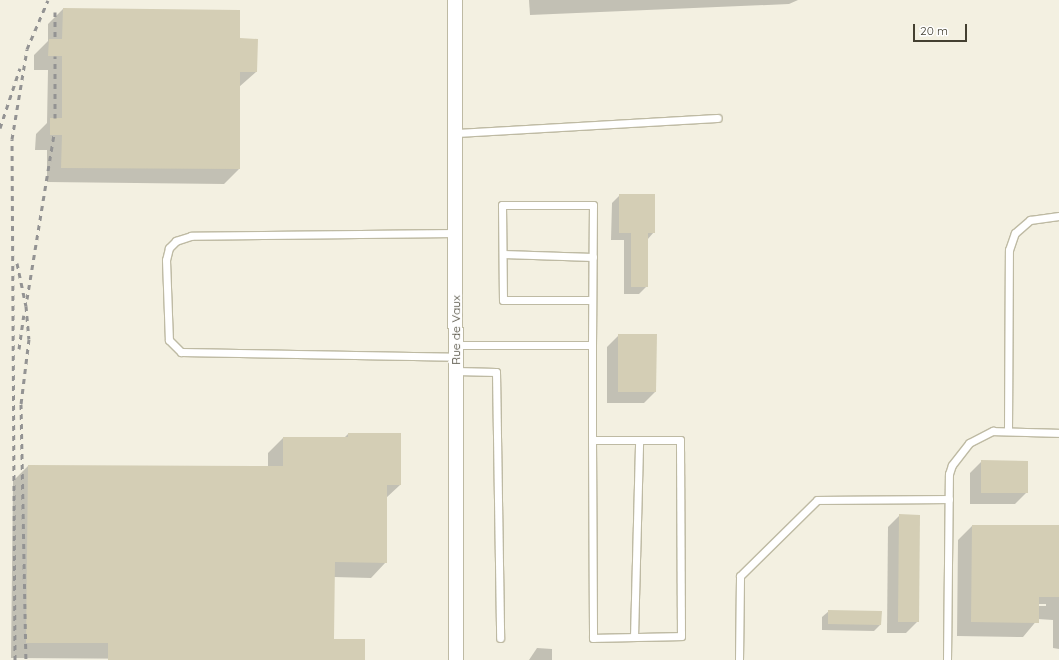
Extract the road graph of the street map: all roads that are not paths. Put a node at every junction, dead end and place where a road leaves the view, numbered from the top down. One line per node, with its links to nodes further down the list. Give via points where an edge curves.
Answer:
1 (455, 0): 3 (street, Rue de Vaux)
2 (718, 118): 3 (lane)
3 (456, 133): 5 (street, Rue de Vaux)
4 (1059, 216): 12 (lane, via 1030,220 1015,233 1009,250)
5 (456, 233): 10 (street, Rue de Vaux); 10 (lane, via 191,236 176,241 169,248 166,260 169,340 181,352)
6 (502, 254): 7 (lane); 7 (lane, via 502,205 593,205); 8 (lane, via 503,300)
7 (593, 257): 8 (lane)
8 (592, 300): 9 (lane)
9 (592, 346): 10 (lane); 14 (lane)
10 (456, 351): 11 (street, Rue de Vaux)
11 (456, 371): 18 (lane, via 496,372); 19 (street, Rue de Vaux)
12 (1008, 431): 13 (lane); 16 (lane, via 994,431 977,438 962,449 949,474)
13 (1059, 433)
14 (592, 440): 15 (lane); 17 (lane, via 593,638)
15 (639, 440): 17 (lane); 17 (lane, via 680,440 681,636)
16 (949, 499): 20 (lane, via 817,500 740,576); 21 (lane)
17 (634, 637)
18 (500, 638)
19 (456, 660)
20 (740, 660)
21 (947, 660)

